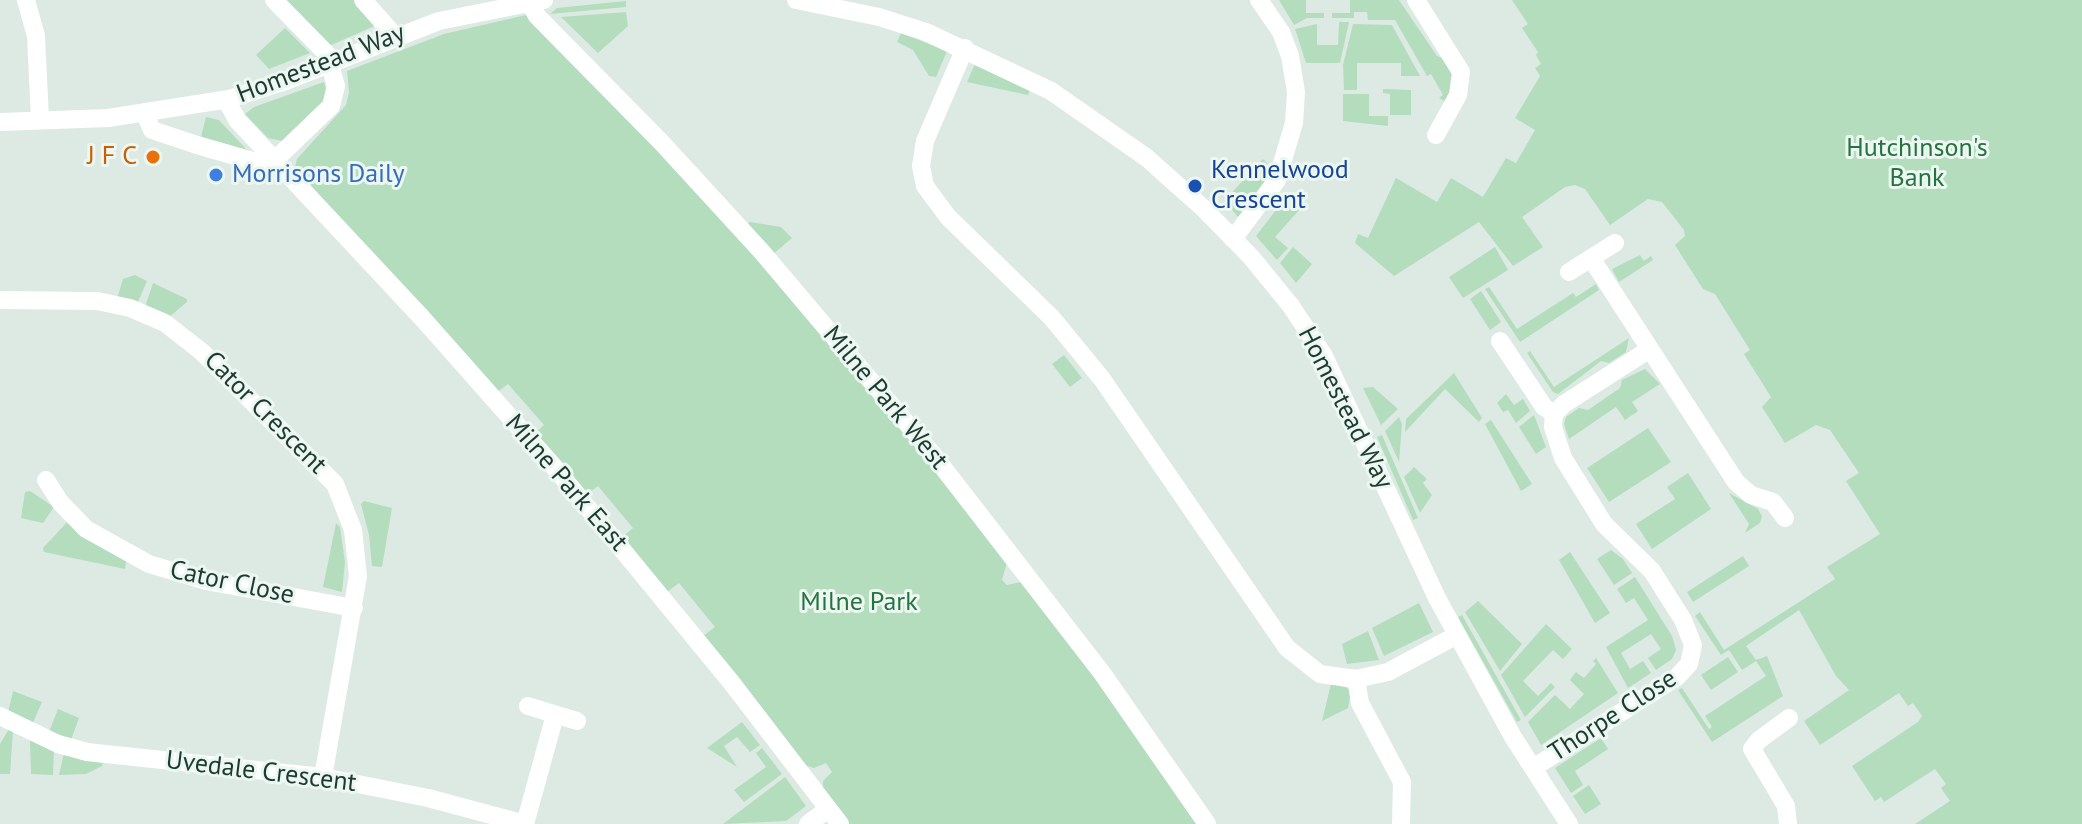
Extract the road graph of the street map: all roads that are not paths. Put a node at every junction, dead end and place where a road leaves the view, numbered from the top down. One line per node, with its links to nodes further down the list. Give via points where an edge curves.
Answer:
1 (26, 0): 13 (street, via 36,34)
2 (274, 0): 10 (street)
3 (363, 0): 8 (street)
4 (796, 0): 9 (street, Homestead Way, via 879,17)
5 (1259, 0): 17 (street, via 1288,48 1296,92 1294,123 1274,184)
6 (1416, 0): 15 (street, via 1461,72 1458,95)
7 (536, 1): 8 (street, Homestead Way, via 448,18); 40 (street, Milne Park West, via 539,18 762,252 931,452 1102,673)
8 (395, 36): 10 (street, Homestead Way)
9 (965, 48): 17 (street, Homestead Way, via 1039,84 1100,122 1167,175); 29 (street, via 925,141 921,166 928,192 1052,318 1102,379 1295,657 1325,676)
10 (331, 64): 11 (street, Homestead Way); 16 (street, via 333,103)
11 (226, 100): 12 (street, Homestead Way); 16 (street, Milne Park East)
12 (145, 114): 13 (street, Homestead Way); 16 (street, via 149,127 160,134 242,159)
13 (40, 120): 14 (street, Homestead Way)
14 (0, 122)
15 (1436, 135)
16 (273, 159): 37 (street, Milne Park East, via 555,468)
17 (1233, 239): 28 (street, Homestead Way, via 1291,306 1330,368)
18 (1615, 243): 19 (street)
19 (1591, 258): 20 (street); 23 (street)
20 (1569, 272)
21 (0, 300): 27 (street, Cator Crescent, via 113,303 165,323 192,342 335,484 356,542)
22 (1500, 341): 24 (street, Thorpe Close)
23 (1650, 349): 24 (street); 26 (street, via 1736,482 1751,495 1773,502)
24 (1554, 414): 35 (street, Thorpe Close, via 1554,433 1569,469 1611,534 1652,571 1688,628 1693,650 1677,677)
25 (46, 480): 27 (street, Cator Close, via 86,529 149,564 206,581)
26 (1785, 518)
27 (354, 608): 36 (street, Cator Crescent)
28 (1457, 635): 29 (street, via 1387,673); 35 (street, Homestead Way)
29 (1356, 679): 41 (street, via 1359,701 1402,782)
30 (528, 706): 31 (street)
31 (555, 715): 34 (street); 38 (street)
32 (0, 716): 36 (street, Uvedale Crescent, via 58,744 93,753)
33 (1789, 718): 43 (street, via 1752,749 1786,806)
34 (577, 721)
35 (1533, 768): 42 (street, Homestead Way)
36 (323, 777): 38 (street, Uvedale Crescent)
37 (834, 816): 39 (street)
38 (525, 824)
39 (808, 824)
40 (1207, 824)
41 (1401, 824)
42 (1569, 824)
43 (1788, 824)

